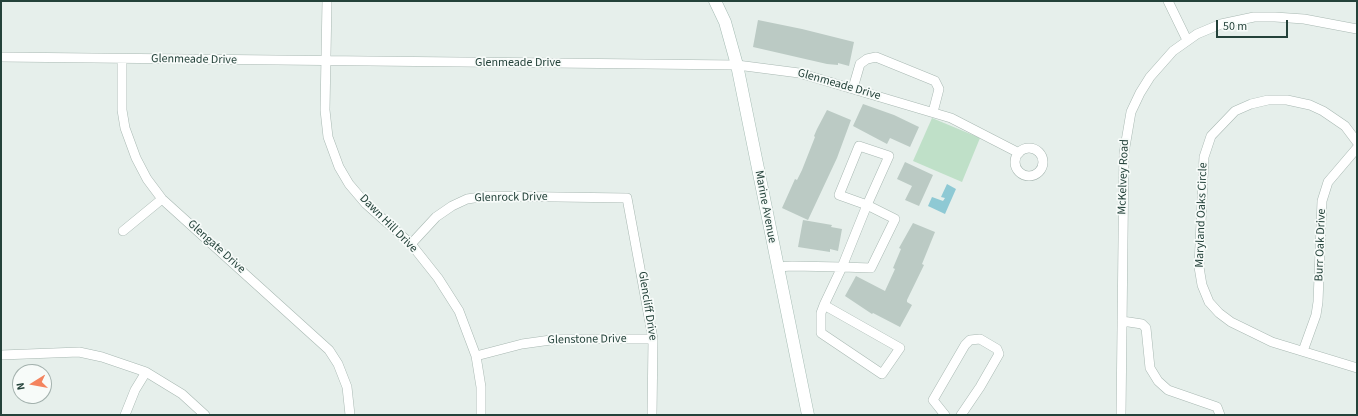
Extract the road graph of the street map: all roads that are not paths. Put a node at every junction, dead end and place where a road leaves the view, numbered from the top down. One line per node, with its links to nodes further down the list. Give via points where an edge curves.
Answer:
1 (327, 1): 8 (street, Dawn Hill Drive)
2 (715, 1): 9 (main road, Marine Avenue, via 725,22)
3 (1168, 1): 5 (street)
4 (1357, 29): 5 (street, McKelvey Road, via 1304,19 1254,17 1221,24)
5 (1187, 40): 23 (street, McKelvey Road, via 1164,60 1150,77 1131,112 1126,131)
6 (1, 57): 7 (street, Glenmeade Drive)
7 (122, 60): 8 (street, Glenmeade Drive); 16 (street, Glengate Drive, via 122,110 125,128 136,158)
8 (327, 62): 9 (street, Glenmeade Drive); 19 (street, Dawn Hill Drive, via 325,110 328,137 339,167 366,204)
9 (737, 65): 10 (street, Glenmeade Drive, via 799,73); 20 (main road, Marine Avenue)
10 (853, 88): 11 (street, Glenmeade Drive); 11 (street, via 860,64 866,59 876,57 935,81 939,89)
11 (933, 112): 14 (street, Glenmeade Drive, via 951,118)
12 (1357, 142): 25 (street, Maryland Oaks Circle, via 1345,126 1323,110 1287,100 1268,100 1235,111 1211,136 1204,157 1199,267 1202,285 1209,302 1219,313 1248,331)
13 (1357, 148): 25 (street, Burr Oak Drive, via 1328,182 1322,201 1318,302 1316,315)
14 (1019, 153)
15 (628, 198): 19 (street, Glenrock Drive, via 488,196 467,199 436,217); 24 (street, Glencliff Drive)
16 (162, 199): 18 (street); 32 (street, Glengate Drive, via 329,350 347,387)
17 (867, 205): 17 (street, via 889,156 859,146 839,195); 21 (street); 21 (street, via 895,219 871,268)
18 (123, 231)
19 (410, 244): 27 (street, Dawn Hill Drive, via 438,278 459,311)
20 (777, 267): 21 (street); 35 (main road, Marine Avenue)
21 (842, 267): 22 (street)
22 (824, 304): 22 (street, via 821,313 821,333 882,374 900,348)
23 (1122, 321): 38 (street, McKelvey Road); 39 (street, via 1142,324 1146,328 1150,368 1158,381 1168,390 1217,408)
24 (653, 339): 27 (street, Glenstone Drive, via 558,339 522,344); 34 (street, Glencliff Drive)
25 (1302, 351): 28 (street, Maryland Oaks Circle)
26 (1, 355): 29 (street, via 79,352)
27 (476, 356): 33 (street, Dawn Hill Drive, via 481,386)
28 (1357, 368)
29 (146, 372): 30 (street); 31 (street, via 182,394)
30 (125, 415)
31 (205, 415)
32 (350, 415)
33 (481, 415)
34 (652, 415)
35 (808, 415)
36 (945, 415): 37 (street, via 933,400 965,345 970,340 980,338 997,349 999,354)
37 (961, 415)
38 (1121, 415)
39 (1220, 415)

